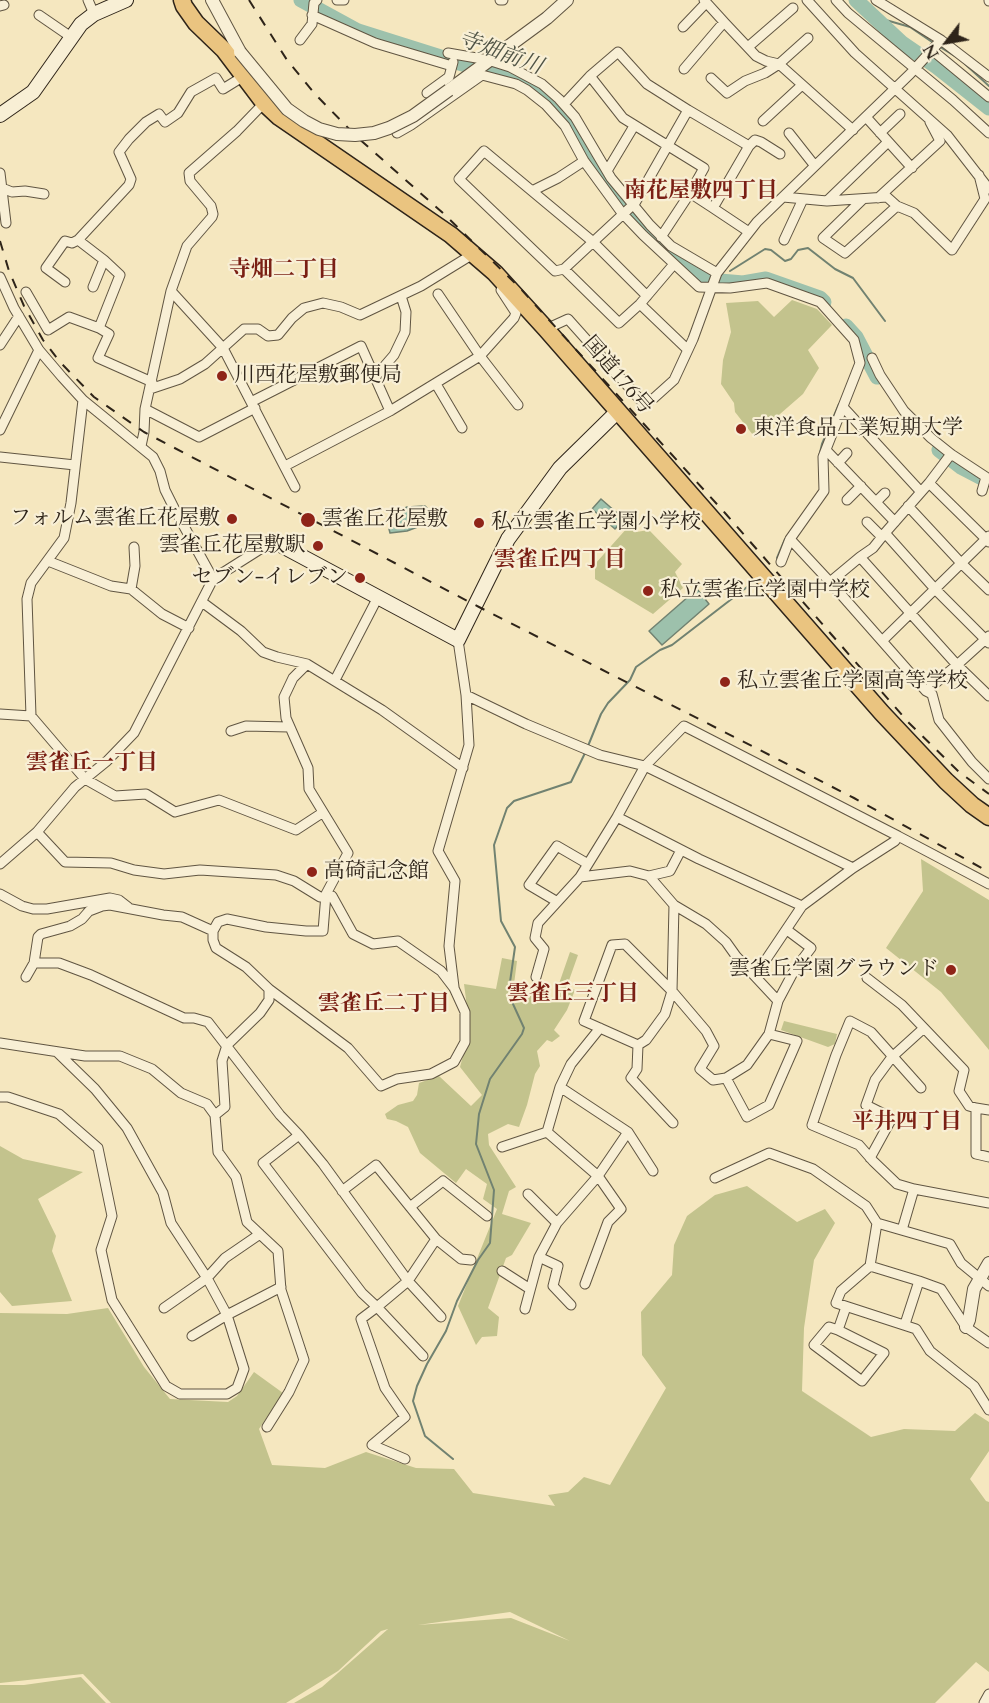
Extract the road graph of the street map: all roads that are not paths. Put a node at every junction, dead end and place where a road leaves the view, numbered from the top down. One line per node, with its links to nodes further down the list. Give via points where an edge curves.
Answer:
1 (88, 0): 14 (street)
2 (126, 0): 14 (main road)
3 (182, 0): 28 (highway, 国道176号, via 196,23)
4 (212, 0): 23 (street, bridge, via 240,52 287,109 319,129 337,134 364,134 389,128 413,116)
5 (337, 0): 6 (street)
6 (344, 0)
7 (567, 0): 23 (street)
8 (807, 0): 33 (street, via 855,53)
9 (836, 0): 26 (street)
10 (876, 0): 22 (street)
11 (707, 2): 16 (street); 17 (street)
12 (314, 5): 20 (street, via 310,29); 25 (street, via 375,44)
13 (793, 8): 21 (street)
14 (94, 14): 18 (main road)
15 (39, 15): 18 (street)
16 (724, 22): 21 (street); 27 (street)
17 (683, 27)
18 (71, 37): 40 (main road, via 33,92)
19 (808, 38): 24 (street)
20 (300, 40)
21 (748, 46): 24 (street, via 766,61)
22 (936, 46): 26 (street); 30 (street); 35 (street)
23 (486, 62): 25 (street, via 452,53); 37 (street, via 530,77)
24 (779, 64): 31 (street, via 727,93); 32 (street)
25 (452, 66): 34 (street, via 449,77)
26 (918, 66): 33 (street); 48 (street)
27 (689, 67)
28 (244, 76): 36 (highway, 国道176号); 77 (street, via 223,89 216,78 191,92 178,113 165,122 159,114 136,132 119,152 131,179 129,185)
29 (590, 76): 37 (street); 38 (street, via 618,52 646,84); 44 (street)
30 (989, 77)
31 (711, 78)
32 (802, 86): 43 (street); 45 (street)
33 (895, 89): 41 (street); 42 (street)
34 (427, 93)
35 (989, 97)
36 (264, 103): 80 (highway, 国道176号); 89 (street, via 189,173 190,181 213,214 187,246)
37 (564, 104): 57 (street)
38 (688, 110): 51 (street); 52 (street)
39 (900, 114): 47 (street)
40 (0, 115)
41 (866, 117): 45 (street); 47 (street)
42 (928, 117): 56 (street, via 940,141); 59 (street)
43 (764, 120)
44 (634, 126): 51 (street); 57 (street)
45 (853, 130): 55 (street)
46 (397, 133): 54 (street, via 482,75 488,75 516,84 546,105 565,126)
47 (880, 133): 50 (street)
48 (989, 133)
49 (789, 134): 55 (street)
50 (888, 142): 56 (street); 69 (street)
51 (667, 146): 63 (street, via 704,168); 70 (street)
52 (749, 146): 53 (street, via 755,140); 72 (street)
53 (780, 154)
54 (584, 161): 62 (street); 73 (street)
55 (815, 166): 65 (street)
56 (912, 168): 66 (street)
57 (607, 171): 70 (street)
58 (0, 173): 60 (street)
59 (979, 175): 61 (street); 71 (street, via 985,199 952,250 914,213)
60 (2, 188): 64 (street); 74 (street)
61 (989, 189)
62 (532, 191): 79 (street); 83 (street, via 484,151 459,179 555,271)
63 (690, 193): 72 (street); 76 (street)
64 (44, 194)
65 (783, 197): 67 (street); 75 (street)
66 (878, 198): 68 (street); 71 (street, via 887,197)
67 (802, 199): 69 (street); 78 (street)
68 (863, 199): 69 (street); 71 (street, via 820,235 844,253)
69 (827, 201)
70 (632, 205): 73 (street); 76 (street)
71 (897, 206)
72 (713, 208): 75 (street)
73 (623, 213): 79 (street); 82 (street)
74 (6, 223)
75 (749, 232): 86 (street)
76 (661, 237): 86 (street)
77 (78, 240): 81 (street); 87 (street, via 65,241 46,268)
78 (784, 240)
79 (592, 242): 83 (street); 93 (street)
80 (473, 254): 84 (highway, 国道176号); 92 (street)
81 (104, 260): 88 (street); 96 (street, via 120,275)
82 (674, 264): 86 (street, via 699,287); 93 (street)
83 (564, 269): 94 (street, via 619,323)
84 (495, 273): 97 (highway, 国道176号); 102 (street, via 497,284 516,313)
85 (0, 277): 95 (street)
86 (715, 280): 101 (street); 110 (street, via 730,288 767,283 820,302 854,340 860,363)
87 (65, 282)
88 (93, 286)
89 (171, 291): 99 (street); 106 (street)
90 (26, 292): 96 (street, via 48,330 69,317)
91 (438, 294): 102 (street)
92 (401, 296): 99 (street, via 360,315 323,303 304,308 278,334 268,336 258,329 244,329); 104 (street, via 406,312 405,332 394,355)
93 (647, 296): 94 (street)
94 (640, 304): 101 (street)
95 (19, 316): 98 (street); 100 (street)
96 (99, 328): 106 (street, via 109,334 98,358)
97 (546, 329): 101 (street, via 568,319 644,403 674,380); 113 (highway, 国道176号)
98 (0, 345)
99 (223, 348): 106 (street, via 180,379); 108 (street)
100 (39, 350): 107 (street); 115 (street)
101 (688, 350)
102 (480, 356): 105 (street); 109 (street)
103 (872, 358): 119 (street, via 904,411)
104 (375, 377): 108 (street, via 361,346); 112 (street)
105 (436, 384): 112 (street); 114 (street)
106 (151, 386): 111 (street)
107 (83, 400): 116 (street); 122 (street)
108 (253, 405): 111 (street, via 199,437); 123 (street)
109 (518, 405)
110 (843, 407): 117 (street); 129 (street)
111 (145, 410): 116 (street)
112 (390, 411): 123 (street)
113 (618, 411): 154 (main road, via 561,468 508,539); 173 (highway, 国道176号, via 882,714 946,781)
114 (462, 428)
115 (0, 430)
116 (141, 446): 145 (street, via 153,456 170,500)
117 (826, 450): 121 (street); 137 (street, via 824,491)
118 (847, 453): 121 (street)
119 (949, 456): 125 (street); 128 (street, via 986,477)
120 (0, 457): 122 (street)
121 (838, 463): 126 (street)
122 (75, 465): 142 (street, via 64,538)
123 (285, 466): 127 (street)
124 (866, 474): 126 (street)
125 (929, 483): 129 (street); 138 (street)
126 (859, 484): 131 (street); 132 (street)
127 (296, 487)
128 (982, 490)
129 (921, 492): 133 (street)
130 (885, 493): 132 (street)
131 (847, 500)
132 (876, 502): 135 (street)
133 (908, 506): 135 (street); 144 (street)
134 (867, 522): 136 (street)
135 (895, 522): 136 (street)
136 (884, 535): 141 (street); 148 (street)
137 (790, 539): 143 (street); 146 (street)
138 (988, 539): 144 (street)
139 (273, 541): 145 (street); 150 (main road)
140 (134, 547): 147 (street)
141 (860, 557): 146 (street); 152 (street)
142 (48, 561): 147 (street, via 111,586); 164 (street, via 31,583 27,599)
143 (781, 562)
144 (961, 563): 148 (street); 149 (street)
145 (213, 579): 151 (street)
146 (830, 582): 156 (street)
147 (131, 589): 153 (street, via 162,614)
148 (934, 590): 152 (street); 155 (street)
149 (989, 590)
150 (378, 597): 154 (main road); 159 (street)
151 (202, 602): 153 (street); 157 (street, via 263,652)
152 (911, 613): 156 (street); 158 (street)
153 (189, 628): 169 (street, via 134,733)
154 (458, 640): 161 (street)
155 (988, 640): 158 (street)
156 (882, 641): 160 (street)
157 (307, 664): 159 (street); 165 (street, via 293,678 284,697)
158 (957, 665): 160 (street); 162 (street)
159 (334, 680): 168 (street)
160 (926, 691): 170 (street, via 932,694 939,720)
161 (466, 695): 167 (street, via 600,755); 168 (street, via 469,745)
162 (989, 696)
163 (0, 714): 164 (street)
164 (31, 716): 169 (street)
165 (290, 727): 166 (street, via 246,726); 171 (street, via 308,768 309,789)
166 (231, 731)
167 (645, 766): 172 (street); 175 (street, via 684,726); 179 (street)
168 (463, 768): 197 (street, via 438,851 455,881 449,946)
169 (85, 779): 171 (street, via 115,796 146,794 175,812 219,800 297,830); 174 (street)
170 (989, 779)
171 (322, 813): 184 (street, via 348,853)
172 (617, 817): 176 (street); 178 (street)
173 (989, 817)
174 (37, 832): 177 (street); 184 (street, via 65,862 111,863 164,874 200,870 276,875 320,897)
175 (898, 836): 179 (street, via 895,842); 182 (street)
176 (681, 850): 180 (street, via 670,871); 187 (street)
177 (0, 864)
178 (588, 864): 181 (street); 185 (street, via 556,846 529,885)
179 (853, 868): 187 (street)
180 (650, 876): 181 (street, via 630,871); 186 (street)
181 (580, 877): 185 (street)
182 (989, 884)
183 (0, 894): 188 (street, via 33,909 110,898)
184 (326, 896): 190 (street, via 323,931 266,927 227,919 218,922); 197 (street, via 332,896 353,934 373,944 398,941 441,971)
185 (556, 901): 194 (street, via 538,923 535,938 544,949)
186 (674, 905): 192 (street, via 706,924); 198 (street)
187 (802, 906): 189 (street)
188 (130, 908): 190 (street, via 182,917); 191 (street, via 102,906 70,926 41,934)
189 (787, 930): 192 (street); 199 (street, via 811,948)
190 (213, 931): 196 (street, via 216,948)
191 (34, 963): 193 (street); 204 (street, via 70,966 184,1018 208,1022)
192 (755, 976): 199 (street)
193 (26, 977)
194 (536, 977)
195 (867, 978): 201 (street)
196 (269, 988): 197 (street, via 348,1048 381,1086 397,1079 431,1074 454,1062 465,1042 465,1012); 204 (street, via 269,1000)
197 (454, 988)
198 (672, 991): 200 (street, via 625,945 612,945 584,1021); 205 (street, via 665,1014); 210 (street, via 714,1046 700,1069 712,1080)
199 (778, 1001): 202 (street)
200 (600, 1028): 205 (street); 211 (street, via 571,1064)
201 (924, 1028): 209 (street); 214 (street, via 964,1070 959,1091 969,1107)
202 (770, 1034): 210 (street, via 747,1065); 210 (street, via 800,1041 768,1105 747,1117)
203 (0, 1042): 207 (street)
204 (227, 1045): 216 (street, via 222,1061 225,1107); 220 (street)
205 (638, 1045): 217 (street, via 637,1069 631,1078)
206 (825, 1050): 208 (street)
207 (57, 1052): 216 (street, via 120,1056 152,1069 181,1092 207,1104); 243 (street, via 127,1128 163,1193 171,1223)
208 (836, 1055): 209 (street, via 850,1021 871,1032); 223 (street, via 812,1125 859,1145)
209 (892, 1057): 212 (street); 223 (street, via 875,1080 866,1105 892,1118)
210 (726, 1078)
211 (560, 1087): 218 (street); 219 (street)
212 (921, 1088)
213 (0, 1097): 255 (street, via 59,1114 98,1148 112,1216 101,1250 112,1300 166,1386 180,1394 227,1394 237,1388 244,1369)
214 (976, 1108): 215 (street); 222 (street, via 976,1154)
215 (989, 1110)
216 (216, 1115): 236 (street, via 218,1152 236,1177 247,1222)
217 (673, 1123)
218 (547, 1132): 221 (street); 225 (street)
219 (628, 1132): 224 (street); 225 (street)
220 (299, 1135): 228 (street); 251 (street, via 263,1163)
221 (502, 1147)
222 (989, 1157)
223 (870, 1158): 227 (street, via 897,1184)
224 (653, 1171)
225 (598, 1176): 233 (street); 247 (street, via 621,1209 608,1222)
226 (715, 1178): 234 (street, via 769,1153 813,1168 866,1206)
227 (914, 1189): 230 (street); 235 (street)
228 (342, 1191): 231 (street, via 376,1165); 244 (street)
229 (528, 1194): 233 (street)
230 (989, 1203)
231 (410, 1207): 232 (street, via 443,1181); 237 (street)
232 (486, 1216)
233 (557, 1223): 238 (street)
234 (877, 1223): 235 (street); 241 (street)
235 (902, 1230): 246 (street, via 950,1244 961,1263)
236 (260, 1234): 243 (street, via 225,1258); 248 (street, via 278,1251)
237 (436, 1239): 239 (street, via 461,1259); 244 (street)
238 (539, 1257): 249 (street); 250 (street, via 558,1266 553,1286)
239 (471, 1260)
240 (989, 1263): 246 (street)
241 (870, 1266): 245 (street); 252 (street, via 841,1291 836,1303)
242 (502, 1271): 249 (street)
243 (207, 1278): 253 (street); 255 (street)
244 (408, 1281): 251 (street); 256 (street)
245 (919, 1281): 257 (street); 258 (street, via 941,1289)
246 (984, 1282): 258 (street, via 975,1289)
247 (585, 1284)
248 (281, 1287): 255 (street); 264 (street, via 304,1360)
249 (530, 1289): 254 (street)
250 (572, 1305)
251 (376, 1307): 262 (street); 265 (street, via 361,1319 385,1388 405,1417 372,1445)
252 (846, 1307): 257 (street); 259 (street)
253 (164, 1308)
254 (525, 1310)
255 (227, 1315): 260 (street)
256 (441, 1317)
257 (905, 1324): 263 (street, via 916,1329 930,1351 974,1386)
258 (966, 1327): 261 (street)
259 (838, 1330): 259 (street, via 829,1328 814,1345 862,1382 884,1353)
260 (192, 1336)
261 (989, 1343)
262 (423, 1356)
263 (989, 1410)
264 (267, 1427)
265 (405, 1459)
266 (989, 1694): 267 (street)
267 (984, 1703)

